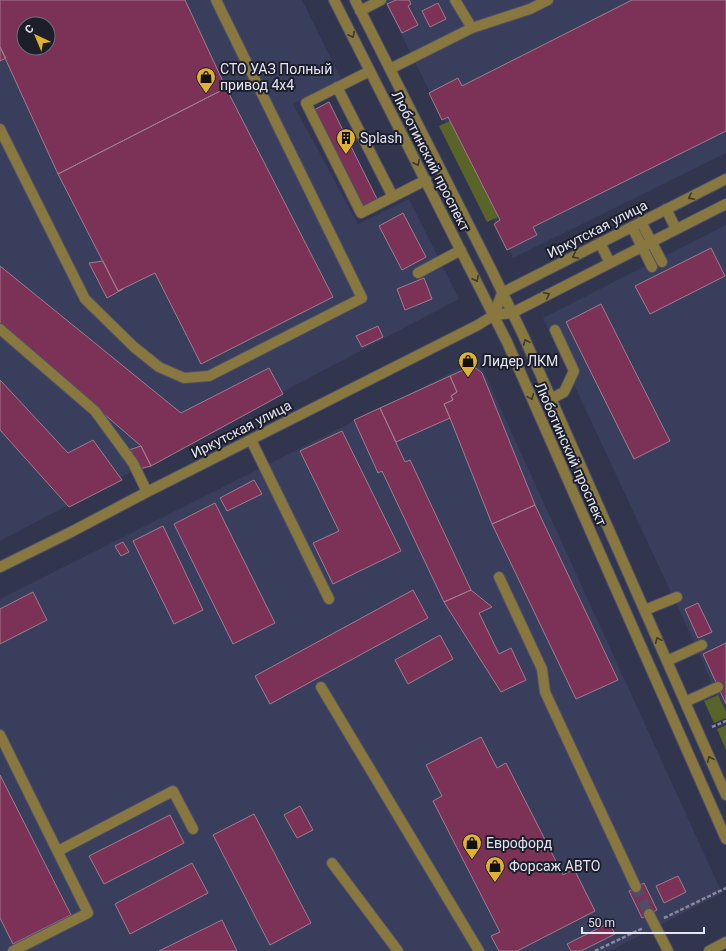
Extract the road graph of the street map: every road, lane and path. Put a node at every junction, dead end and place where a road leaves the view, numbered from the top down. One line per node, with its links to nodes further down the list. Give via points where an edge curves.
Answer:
1 (216, 0): 12 (street, via 362,298 209,376 184,378 159,367 134,347 85,299)
2 (334, 0): 10 (street, Люботинский проспект, one-way to 10)
3 (355, 0): 7 (street, Люботинский проспект)
4 (381, 0): 7 (street)
5 (455, 0): 8 (street)
6 (542, 1): 8 (street, via 530,9)
7 (360, 11): 9 (street, Люботинский проспект)
8 (472, 28): 9 (street)
9 (390, 69): 29 (street, Люботинский проспект)
10 (370, 71): 11 (street); 14 (street, Люботинский проспект, one-way to 14)
11 (337, 87): 15 (street); 15 (street, via 306,102 361,213)
12 (0, 129)
13 (726, 179): 17 (street, Иркутская улица, one-way to 17)
14 (426, 180): 15 (street); 24 (street, Люботинский проспект)
15 (393, 197)
16 (726, 204): 20 (street, Иркутская улица)
17 (666, 209): 18 (street, Иркутская улица); 20 (street)
18 (641, 222): 19 (street, Иркутская улица); 21 (street)
19 (632, 227): 22 (street, Иркутская улица); 23 (street)
20 (676, 229): 21 (street, Иркутская улица)
21 (651, 242): 23 (street, Иркутская улица); 25 (street)
22 (600, 243): 26 (street); 29 (street, Иркутская улица, one-way to 29)
23 (642, 247): 26 (street, Иркутская улица); 27 (street)
24 (461, 250): 28 (street); 31 (street, Люботинский проспект, one-way to 31)
25 (662, 262)
26 (610, 263): 30 (street, Иркутская улица, one-way to 26)
27 (652, 267)
28 (418, 273)
29 (502, 293): 30 (street, Люботинский проспект); 31 (street)
30 (512, 312): 31 (street, Иркутская улица); 34 (street, Люботинский проспект, one-way to 30)
31 (494, 315): 35 (street, Иркутская улица); 52 (street, Люботинский проспект, one-way to 52)
32 (0, 330): 36 (street, via 95,411 133,463)
33 (555, 330): 34 (street, via 574,371 564,392)
34 (551, 398): 41 (street, Люботинский проспект)
35 (251, 440): 36 (street, Иркутская улица); 40 (street)
36 (148, 492): 37 (street, Иркутская улица)
37 (0, 567)
38 (499, 577): 55 (street, via 542,669 545,692)
39 (677, 597): 41 (street)
40 (329, 599)
41 (645, 610): 43 (street, Люботинский проспект, one-way to 41)
42 (702, 645): 43 (street)
43 (667, 661): 46 (street, Люботинский проспект)
44 (321, 687): 60 (street)
45 (718, 687): 46 (street)
46 (685, 702): 50 (street, Люботинский проспект, one-way to 46)
47 (726, 721): 48 (path)
48 (712, 728)
49 (0, 735): 53 (street)
50 (726, 795)
51 (194, 829): 53 (street, via 173,791)
52 (726, 839)
53 (58, 851): 58 (street, via 88,912)
54 (332, 863): 59 (street)
55 (636, 887)
56 (649, 914): 61 (street)
57 (726, 942): 62 (street)
58 (13, 951)
59 (398, 951)
60 (479, 951)
61 (668, 951)
62 (709, 951)

